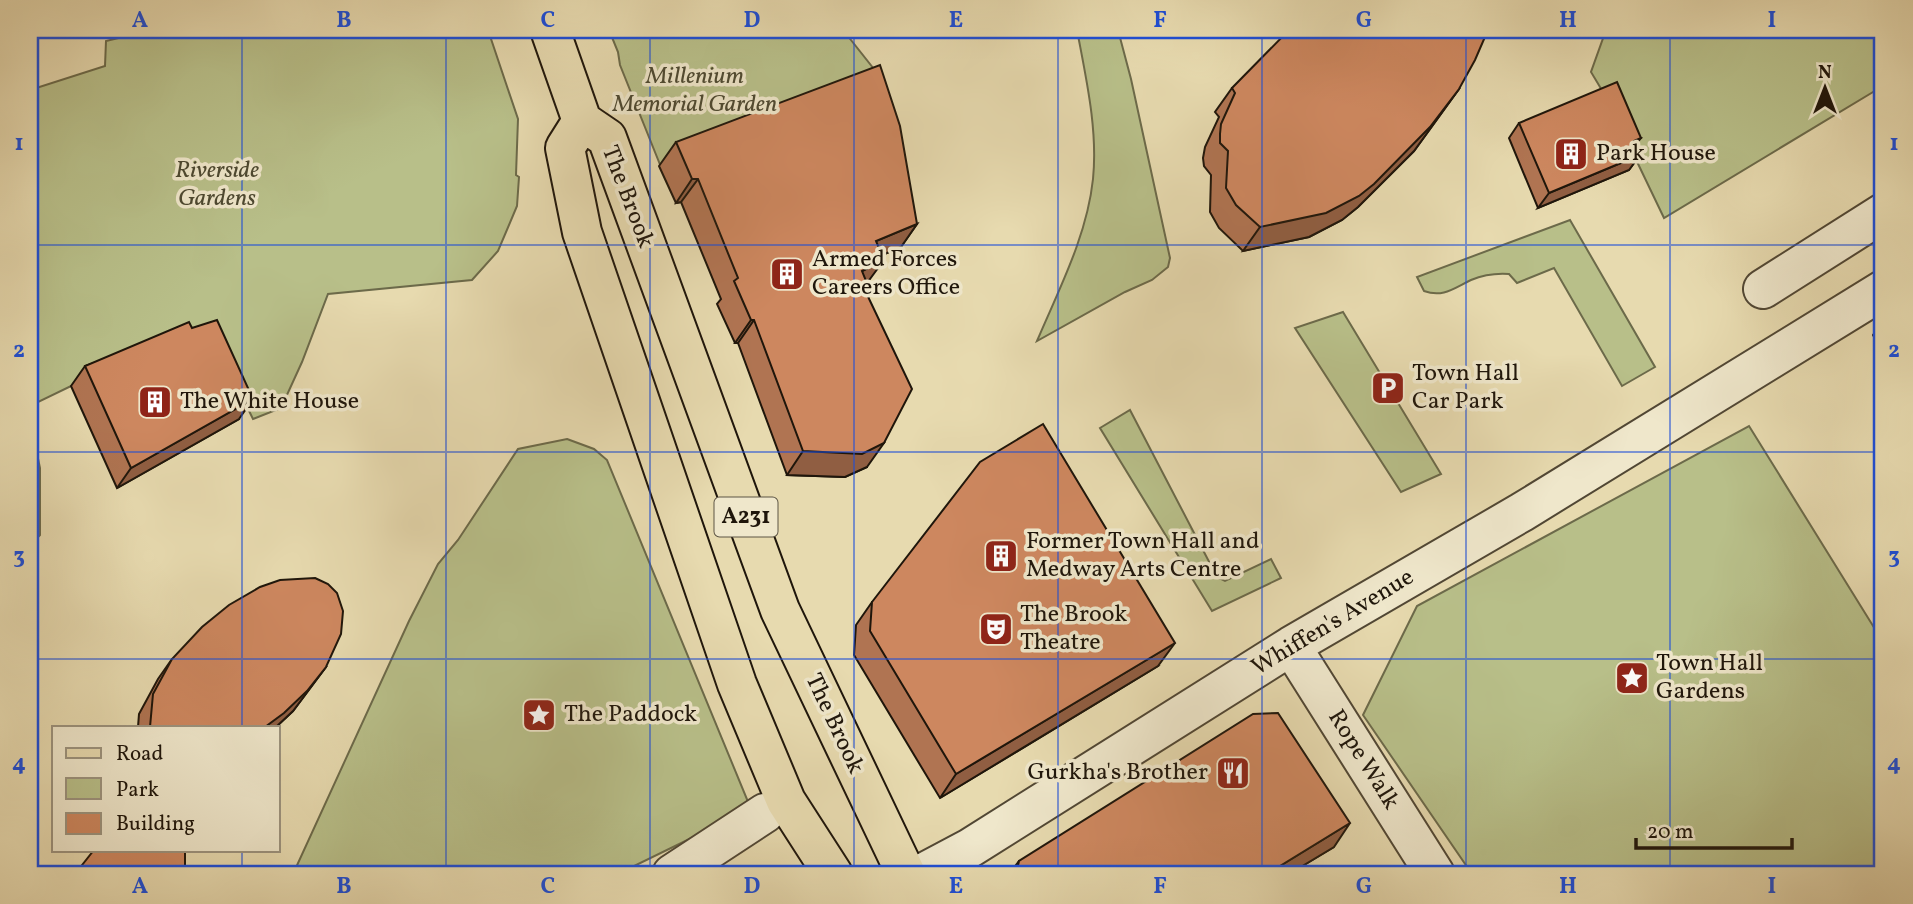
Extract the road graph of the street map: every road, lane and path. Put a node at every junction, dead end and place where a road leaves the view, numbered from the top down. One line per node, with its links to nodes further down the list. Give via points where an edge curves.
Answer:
1 (550, 30): 2 (main road)
2 (582, 121): 9 (main road, The Brook / A231, via 565,148 583,232 737,684 786,801); 10 (main road, The Brook / A231, via 607,138 780,610)
3 (1883, 214): 4 (street)
4 (1763, 289)
5 (1883, 290): 6 (street, Whiffen's Avenue, via 1522,512)
6 (1291, 646): 11 (street, Whiffen's Avenue, via 970,848); 12 (street, Rope Walk)
7 (765, 813): 8 (street)
8 (672, 874)
9 (833, 874)
10 (906, 874)
11 (921, 874)
12 (1435, 874)

